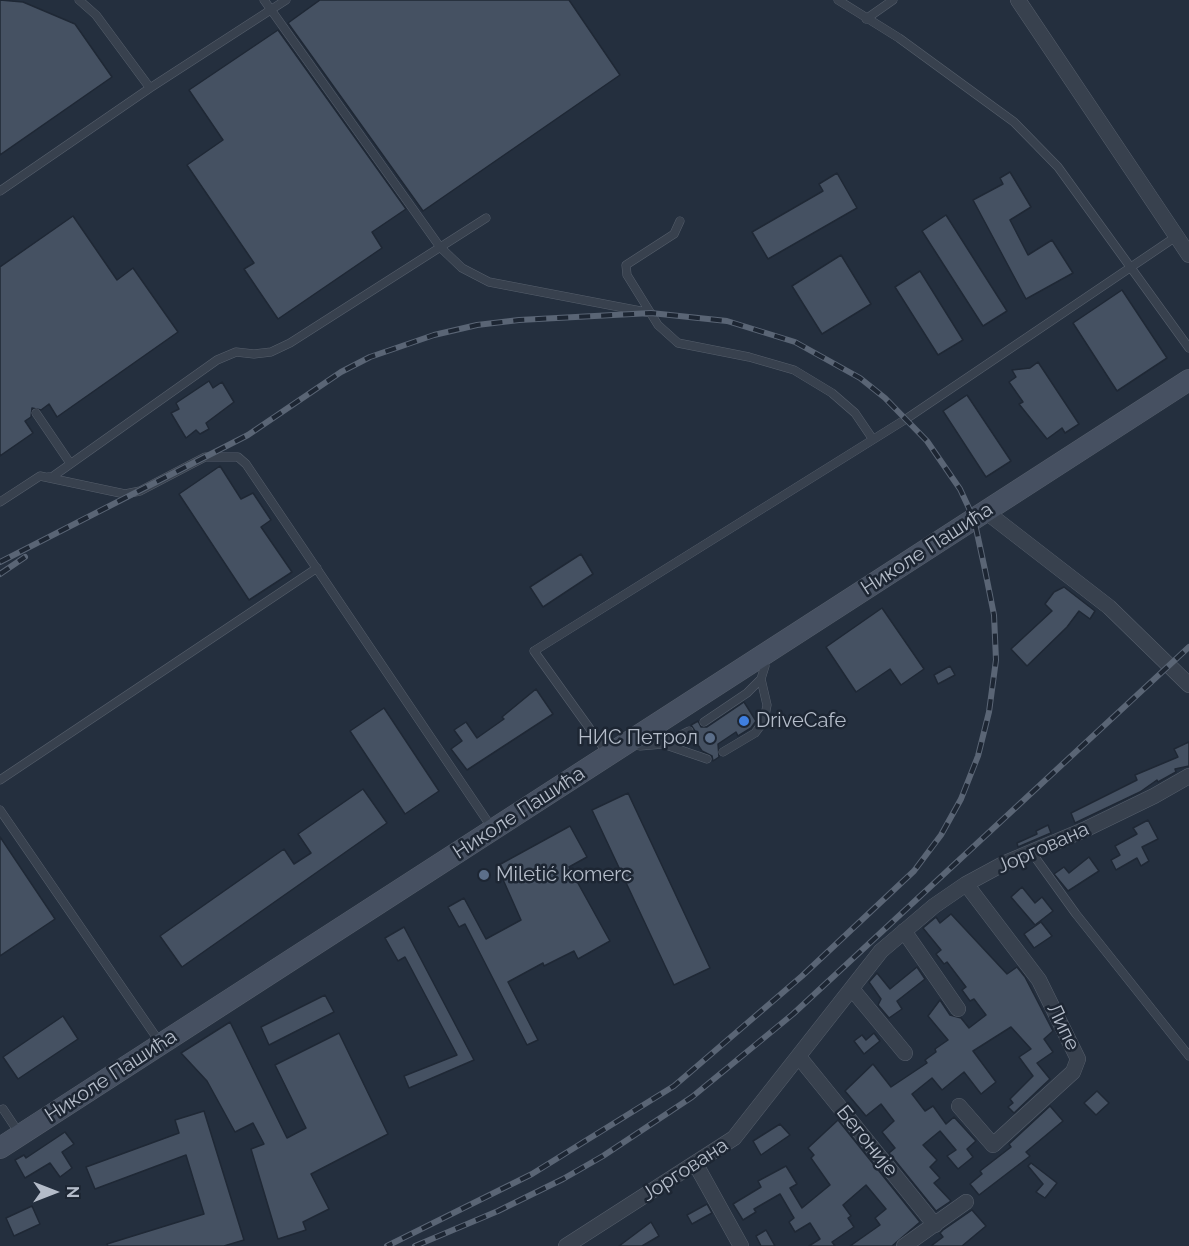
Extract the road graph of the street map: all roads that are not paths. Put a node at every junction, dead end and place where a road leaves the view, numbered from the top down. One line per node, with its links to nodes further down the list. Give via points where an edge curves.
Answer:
1 (79, 0): 9 (lane, via 103,23)
2 (264, 0): 7 (lane)
3 (286, 0): 7 (lane)
4 (838, 0): 8 (lane)
5 (893, 0): 8 (lane)
6 (1018, 0): 13 (street)
7 (271, 10): 9 (lane); 14 (lane)
8 (866, 19): 16 (lane, via 899,38 1014,122 1058,167)
9 (150, 88): 10 (lane)
10 (0, 191)
11 (486, 218): 14 (lane)
12 (680, 221): 17 (lane, via 674,234 626,265 627,275)
13 (1177, 236): 15 (street); 16 (lane)
14 (440, 247): 17 (lane, via 462,268 489,282); 22 (lane, via 290,343 271,352 236,352 217,360)
15 (1189, 255)
16 (1130, 266): 18 (lane); 21 (lane, via 906,419)
17 (651, 313): 21 (lane, via 678,343 794,370 832,393 855,413)
18 (1189, 348)
19 (1189, 380): 25 (main road, Николе Пашића)
20 (36, 414): 22 (lane)
21 (872, 438): 35 (lane, via 534,651)
22 (70, 463): 23 (lane, via 52,477)
23 (40, 476): 24 (lane); 26 (lane, via 125,494 140,491 205,458 238,457)
24 (0, 502)
25 (985, 511): 27 (main road, Николе Пашића); 29 (street, via 1109,607)
26 (317, 568): 38 (lane); 40 (lane)
27 (763, 655): 28 (lane); 32 (main road, Николе Пашића)
28 (761, 679): 30 (lane); 34 (lane, via 766,699 764,721 754,733)
29 (1189, 685)
30 (704, 722)
31 (689, 731): 33 (lane)
32 (627, 743): 33 (lane); 35 (main road, Николе Пашића)
33 (663, 744): 36 (lane)
34 (723, 752)
35 (608, 755): 40 (main road, Николе Пашића)
36 (707, 759)
37 (1189, 776): 41 (street, Јоргована)
38 (0, 780)
39 (0, 810): 46 (lane)
40 (493, 829): 46 (main road, Николе Пашића)
41 (1032, 853): 42 (street, Јоргована); 48 (lane)
42 (966, 884): 43 (street, Јоргована); 50 (street, Липе, via 1039,980 1078,1059 1073,1072 993,1145)
43 (904, 931): 44 (street, Јоргована, via 880,951); 45 (street)
44 (852, 989): 47 (street); 49 (street, Јоргована)
45 (958, 1009)
46 (161, 1044): 52 (main road, Николе Пашића)
47 (905, 1053)
48 (1189, 1056)
49 (799, 1057): 54 (street, Јоргована, via 734,1138); 56 (street, Бегоније)
50 (959, 1106)
51 (3, 1109): 52 (lane)
52 (20, 1135): 53 (main road, Николе Пашића)
53 (0, 1148)
54 (695, 1164): 57 (street, Јоргована); 58 (street)
55 (966, 1202): 56 (street)
56 (935, 1225): 59 (street)
57 (566, 1246)
58 (741, 1246)
59 (904, 1246)

